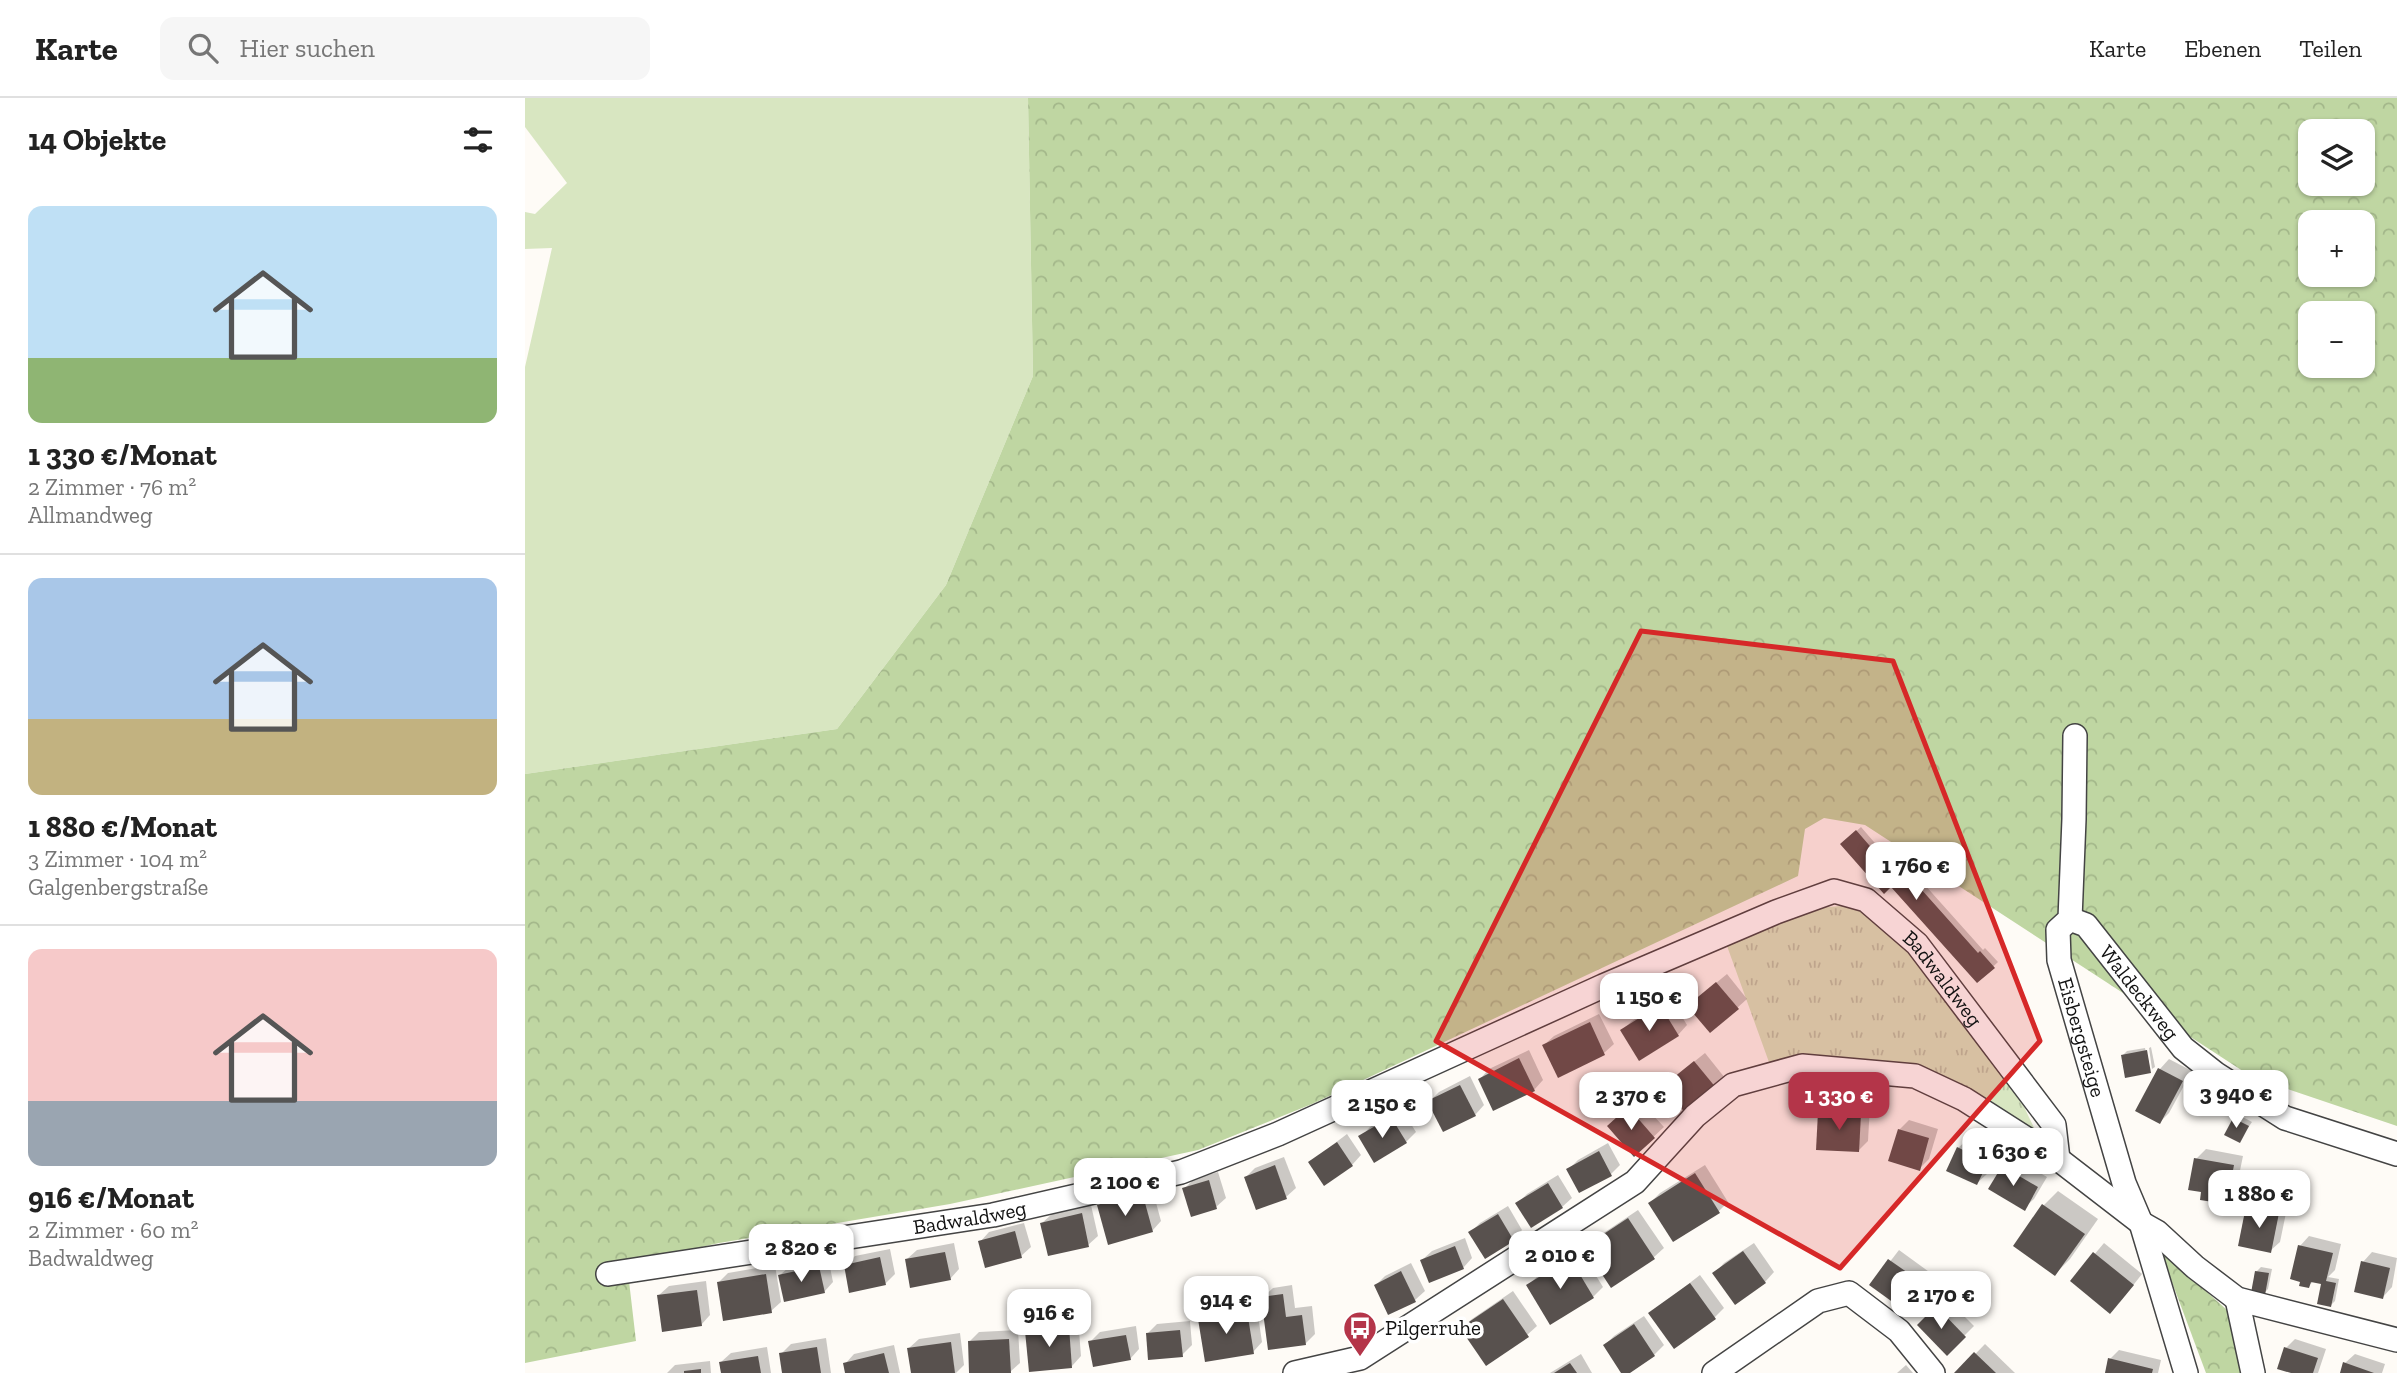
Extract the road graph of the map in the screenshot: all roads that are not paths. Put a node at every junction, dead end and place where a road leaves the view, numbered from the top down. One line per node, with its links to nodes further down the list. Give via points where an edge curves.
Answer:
1 (2075, 736): 2 (street, Eisbergsteige)
2 (2070, 919): 3 (street, Waldeckweg, via 2086,925 2183,1048 2217,1074 2285,1118); 5 (street, Eisbergsteige, via 2058,930 2059,960 2124,1183)
3 (2397, 1154)
4 (2058, 1159): 5 (street); 6 (street, Badwaldweg, via 2054,1125 1917,944 1866,900 1834,891 1603,986 1278,1134 1181,1172 993,1215); 9 (street, via 1964,1099 1915,1076 1802,1066 1733,1086 1695,1116 1635,1182 1360,1357)
5 (2141, 1223): 7 (street); 12 (street, Eisbergsteige)
6 (608, 1274)
7 (2237, 1299): 8 (street); 13 (street)
8 (2397, 1340)
9 (1294, 1373)
10 (1714, 1373): 11 (street, via 1818,1301 1849,1293 1899,1331)
11 (1933, 1373)
12 (2186, 1373)
13 (2253, 1373)

